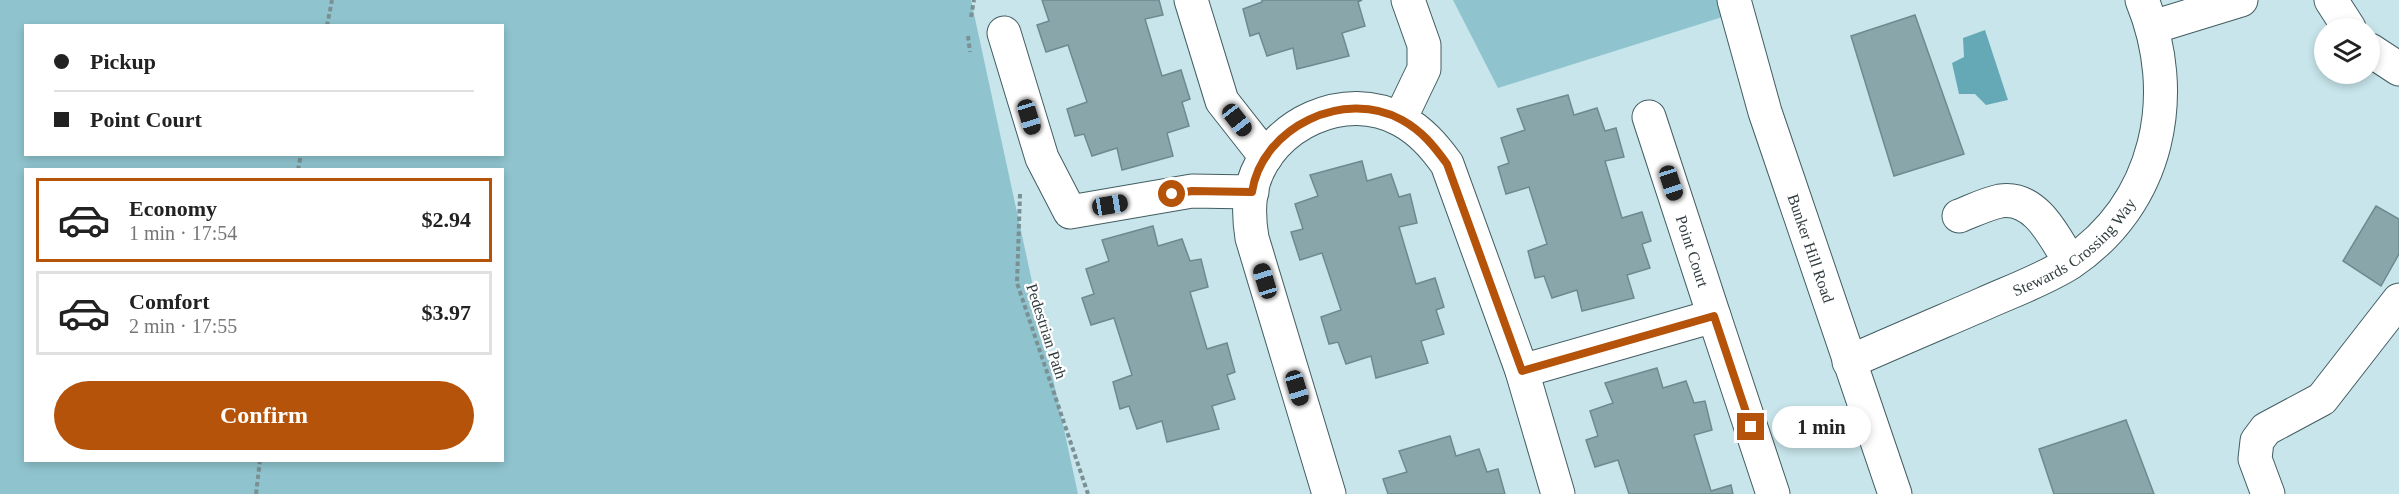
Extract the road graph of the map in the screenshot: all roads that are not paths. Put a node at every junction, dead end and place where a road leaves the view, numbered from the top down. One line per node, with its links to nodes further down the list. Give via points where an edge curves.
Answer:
1 (1191, 0): 13 (street, via 1222,101)
2 (1408, 0): 12 (street, via 1425,45 1424,69)
3 (1734, 0): 19 (street, Bunker Hill Road, via 1765,112)
4 (2241, 0): 6 (street, Stewards Crossing Way)
5 (2331, 0): 7 (street)
6 (2147, 14): 16 (street, Stewards Crossing Way, via 2162,74 2160,118 2150,160 2131,200 2101,237)
7 (2343, 18)
8 (1004, 33): 14 (street, via 1042,158 1070,212 1192,191)
9 (2380, 57): 10 (street)
10 (2399, 69)
11 (1649, 117): 18 (street, Point Court)
12 (1400, 119): 13 (street, via 1370,109 1339,109 1311,118 1286,133); 20 (street, via 1426,136 1447,164)
13 (1266, 157): 14 (street)
14 (1252, 192): 21 (street, via 1252,238)
15 (1959, 216): 16 (street, via 2001,201 2019,203 2044,219)
16 (2070, 262): 19 (street, Stewards Crossing Way, via 2035,282)
17 (2399, 300): 25 (street, via 2322,399 2266,429 2257,441 2255,459)
18 (1714, 316): 20 (street); 23 (street, Point Court)
19 (1849, 362): 24 (street, Bunker Hill Road)
20 (1522, 371): 22 (street)
21 (1329, 494)
22 (1558, 494)
23 (1773, 494)
24 (1895, 494)
25 (2268, 494)

